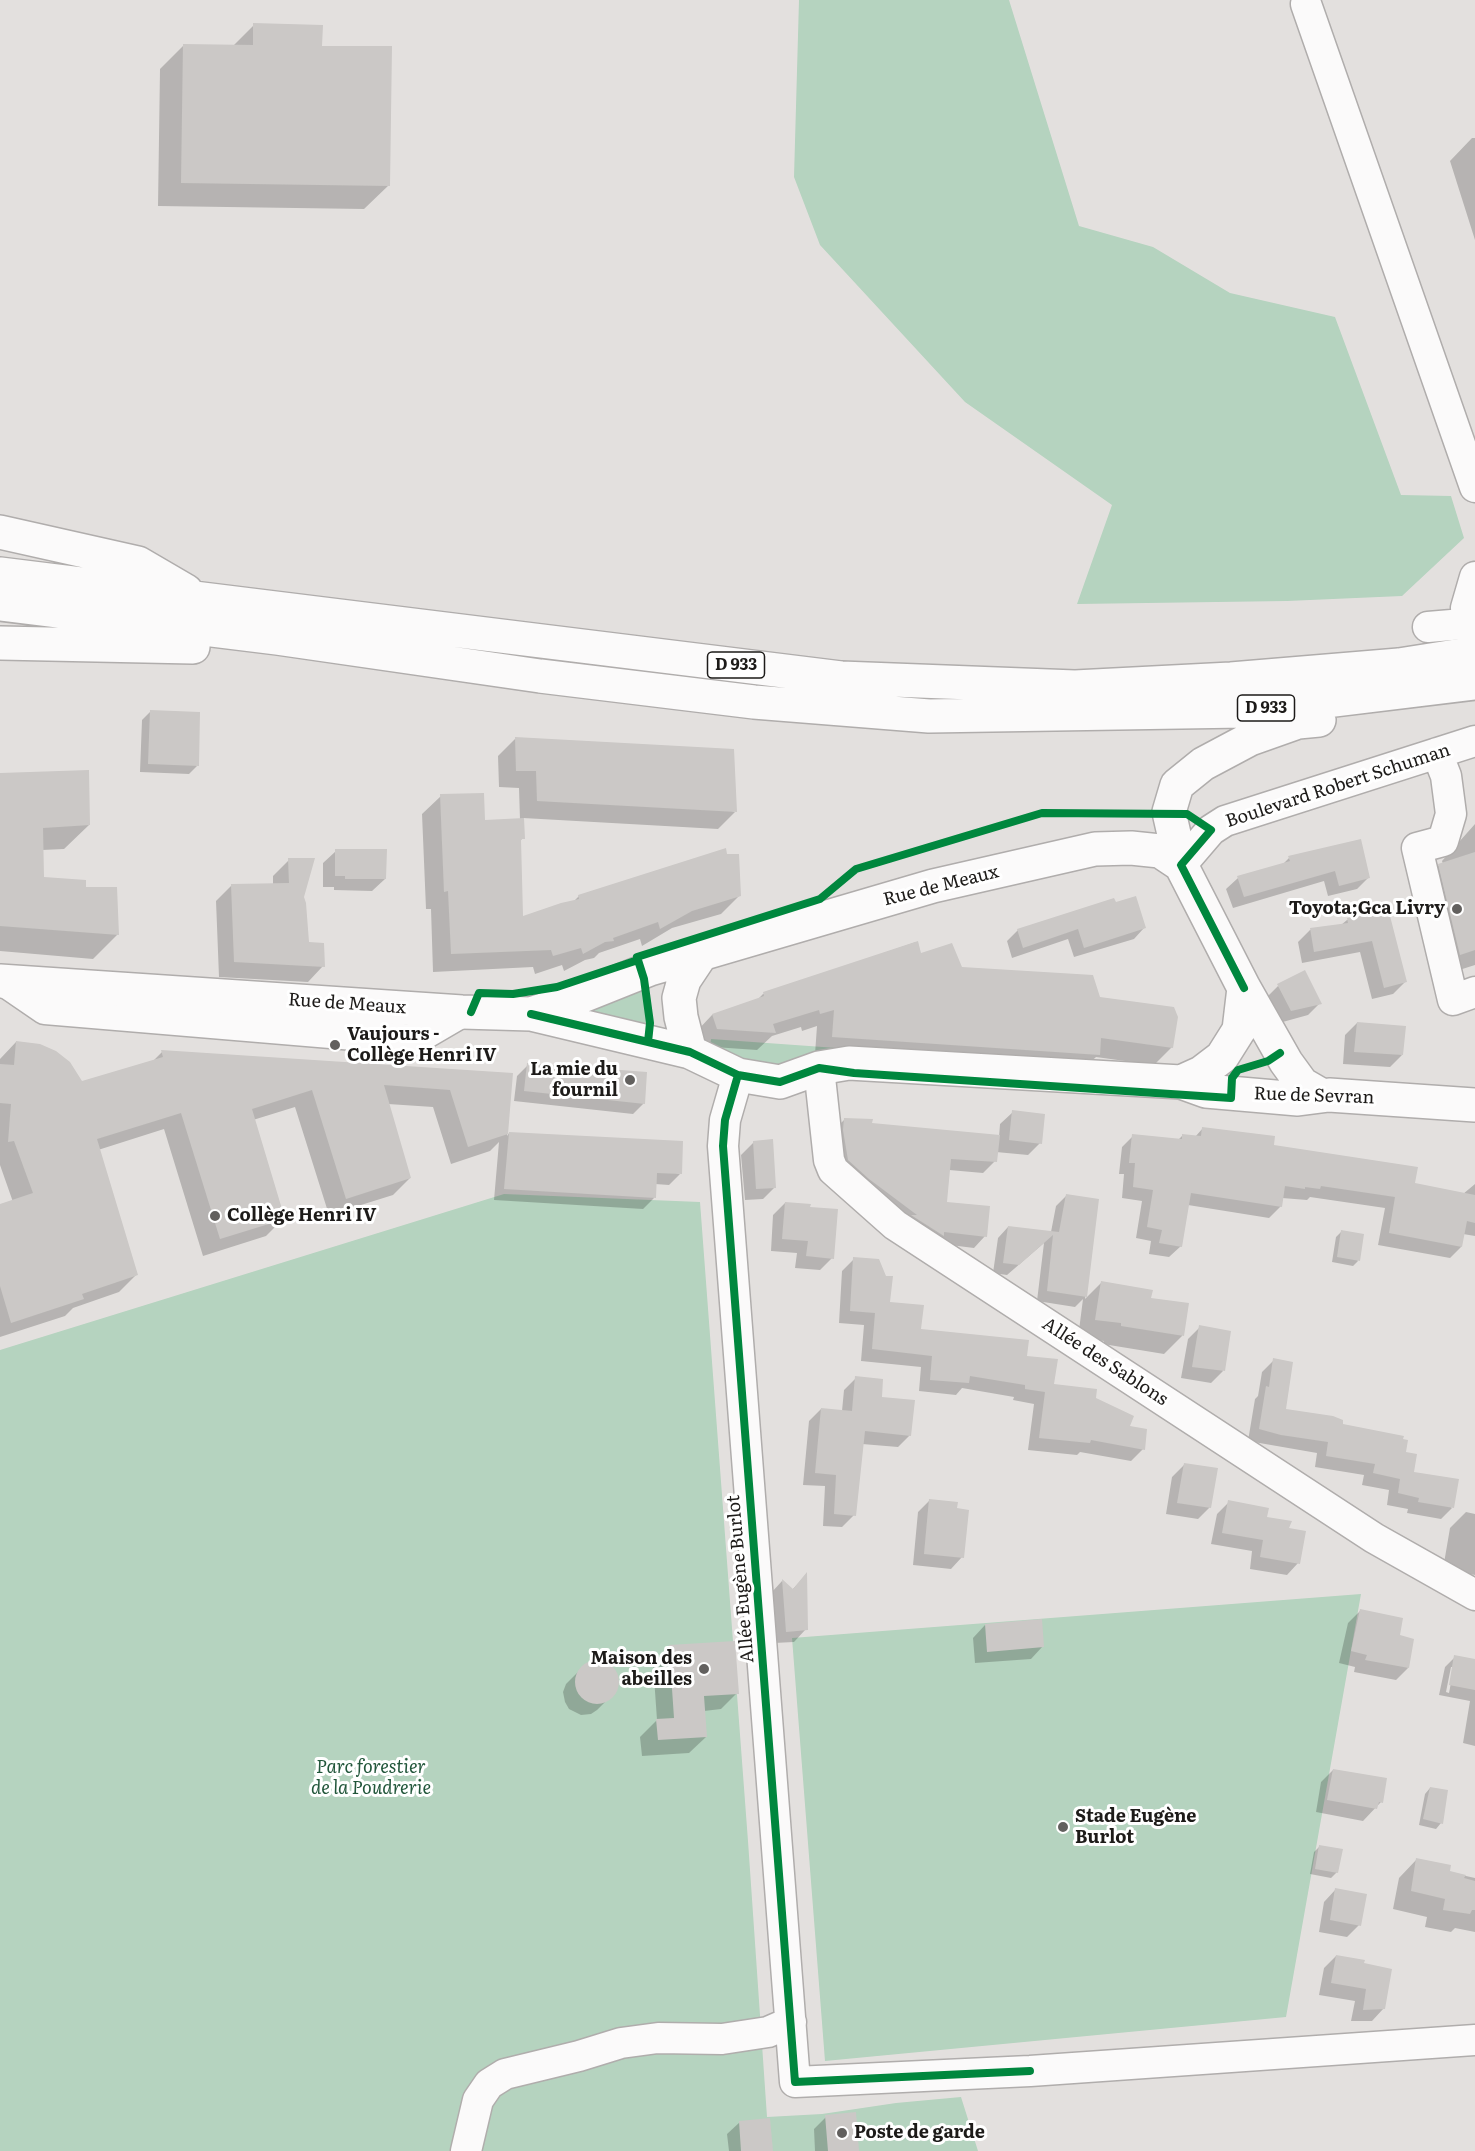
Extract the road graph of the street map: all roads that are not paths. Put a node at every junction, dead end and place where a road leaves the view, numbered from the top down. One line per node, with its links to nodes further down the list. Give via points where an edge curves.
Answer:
1 (1306, 4): 2 (street)
2 (1475, 487)
3 (0, 532): 6 (main road, via 138,563)
4 (0, 574): 6 (main road, D 933)
5 (1475, 577): 9 (street, via 1467,608)
6 (201, 599): 9 (main road, D 933, via 841,678 1075,687 1399,665)
7 (0, 604): 10 (main road, D 933)
8 (1428, 627): 9 (street)
9 (1473, 633)
10 (277, 638): 11 (main road, via 196,648); 13 (main road, D 933, via 754,702 929,716 1244,711)
11 (0, 643)
12 (1475, 683): 13 (main road, D 933)
13 (1414, 690): 16 (main road, via 1363,714 1299,722 1250,739 1203,764 1177,785 1169,812)
14 (1475, 741): 15 (street, Boulevard Robert Schuman)
15 (1437, 753): 16 (street, Boulevard Robert Schuman, via 1226,821 1212,830); 20 (street, via 1446,776 1451,814 1443,841 1416,848 1453,1000)
16 (1180, 865): 17 (main road, Rue de Meaux, via 1160,851 1095,849 933,886); 19 (main road)
17 (702, 953): 21 (main road, Rue de Meaux); 22 (main road, via 684,980 679,998)
18 (2, 981): 21 (main road, Rue de Meaux)
19 (1244, 988): 25 (main road, via 1239,1030 1222,1057); 26 (main road, via 1302,1084)
20 (1475, 992)
21 (531, 1014): 22 (main road, Rue de Meaux)
22 (690, 1052): 24 (main road, Rue de Sevran)
23 (819, 1068): 24 (main road, Rue de Sevran, via 780,1082); 25 (main road, Rue de Sevran, via 849,1063); 28 (street, Allée des Sablons, via 829,1160 834,1170 895,1225 1374,1538)
24 (738, 1075): 29 (street, Allée Eugène Burlot, via 725,1120 723,1146)
25 (1181, 1082): 26 (main road, Rue de Sevran, via 1206,1091 1298,1099)
26 (1322, 1095): 27 (main road, Rue de Sevran)
27 (1459, 1104)
28 (1475, 1595)
29 (791, 2022): 30 (street, Allée Eugène Burlot, via 795,2082 1030,2071); 31 (street, via 768,2032 722,2039 658,2038 621,2043 505,2074 489,2084 478,2100)
30 (1475, 2040)
31 (466, 2151)

